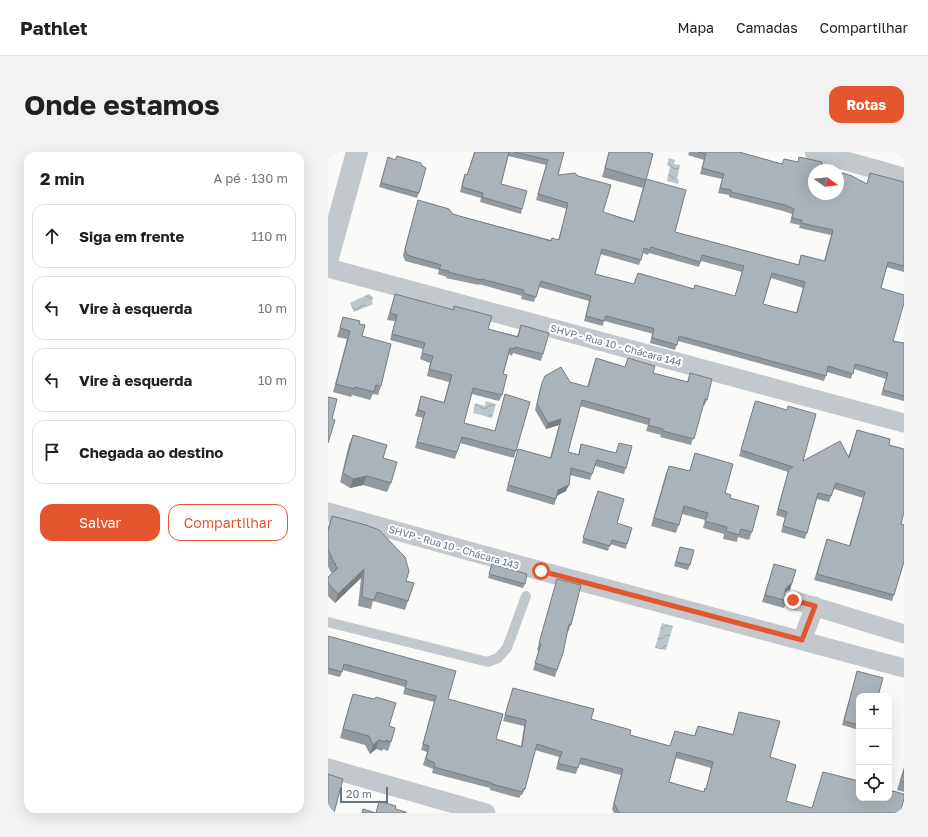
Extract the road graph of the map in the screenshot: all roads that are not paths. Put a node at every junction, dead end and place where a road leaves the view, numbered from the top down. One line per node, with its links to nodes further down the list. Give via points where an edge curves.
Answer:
1 (357, 152): 4 (street)
2 (814, 152): 3 (street)
3 (904, 177)
4 (328, 258)
5 (328, 268): 6 (street, SHVP - Rua 10 - Chácara 144)
6 (904, 423)
7 (328, 512): 13 (street, SHVP - Rua 10 - Chácara 143)
8 (526, 596): 11 (lane, via 507,648 498,658 488,662)
9 (793, 600): 10 (street)
10 (815, 606): 12 (street); 13 (street)
11 (328, 622)
12 (904, 634)
13 (802, 640): 14 (street, SHVP - Rua 10 - Chácara 143)
14 (904, 668)
15 (328, 768): 16 (street)
16 (486, 813)

